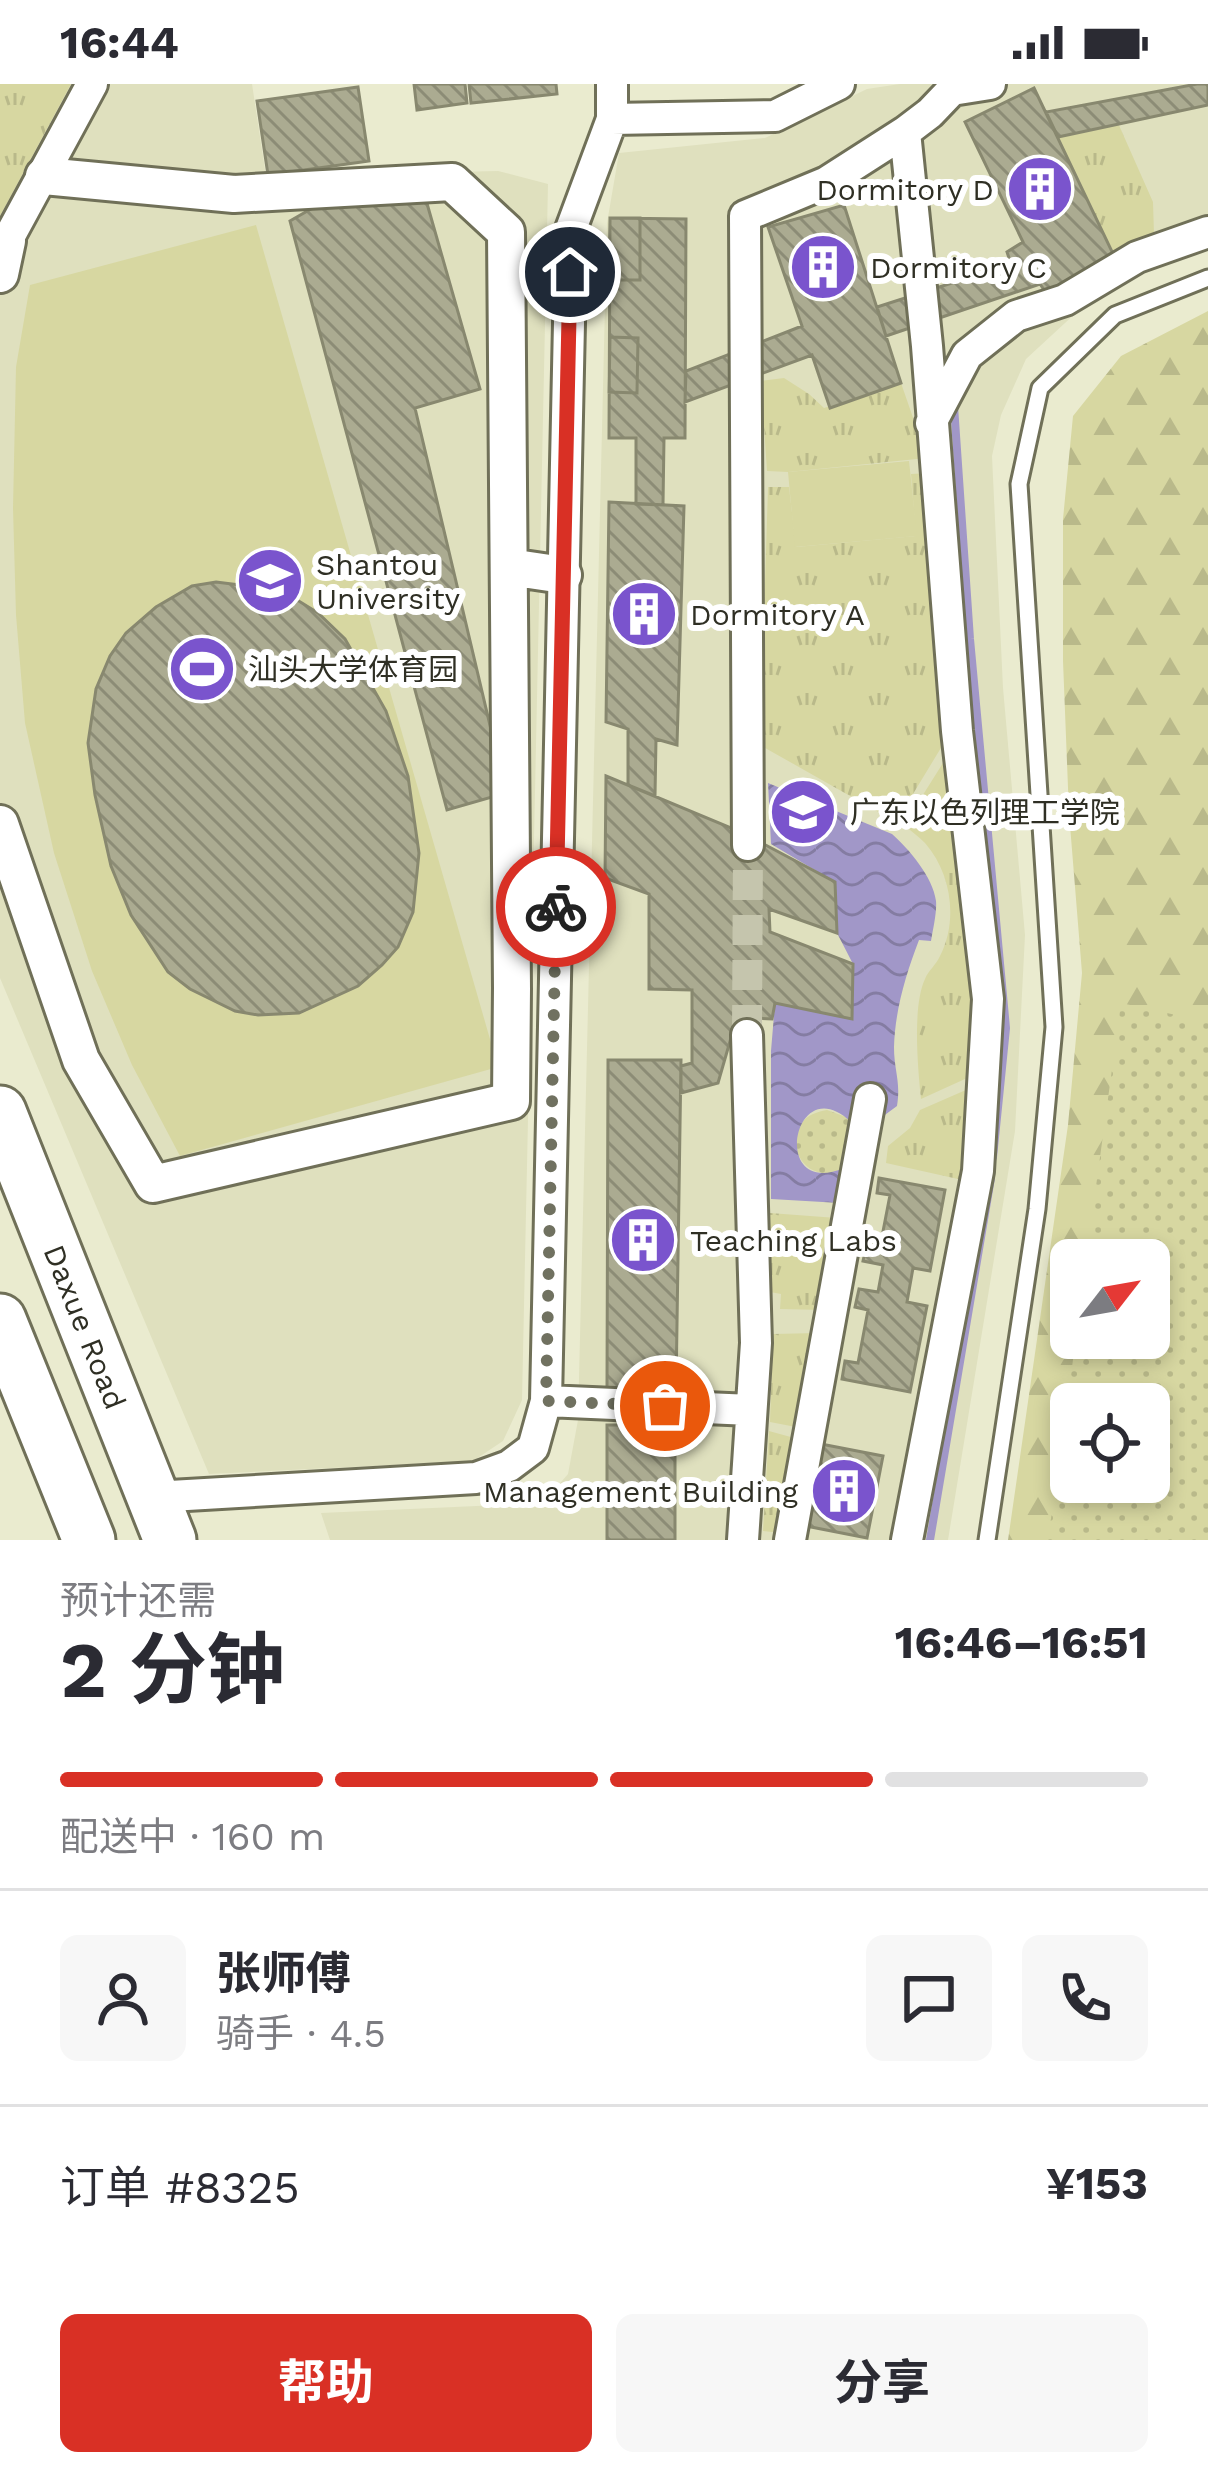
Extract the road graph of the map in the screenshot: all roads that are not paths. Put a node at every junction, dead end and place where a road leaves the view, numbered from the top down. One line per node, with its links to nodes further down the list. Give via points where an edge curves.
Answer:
1 (92, 84): 7 (street)
2 (612, 84): 5 (street)
3 (839, 84): 5 (street, via 776,116)
4 (990, 84): 6 (street, via 952,90)
5 (612, 118): 13 (street, via 571,229)
6 (905, 132): 11 (street); 15 (street, via 827,182 746,216)
7 (44, 176): 9 (street); 12 (street, via 234,194 452,182 506,232)
8 (1208, 232): 11 (street, via 1016,316 967,356)
9 (2, 254)
10 (1208, 278): 27 (lane, via 1115,315 1040,388 1019,484 1054,1027 1037,1209)
11 (931, 422): 26 (street, via 988,999 978,1171)
12 (509, 567): 13 (street); 14 (street, via 511,1101 153,1184 81,1060)
13 (563, 574): 20 (street)
14 (0, 824)
15 (748, 845)
16 (747, 1035): 21 (street)
17 (870, 1099): 25 (street)
18 (0, 1112): 22 (highway, Daxue Road)
19 (6, 1349): 23 (highway)
20 (546, 1401): 21 (street); 22 (street, via 533,1448 476,1478)
21 (752, 1410): 24 (street)
22 (161, 1519)
23 (89, 1540)
24 (743, 1540)
25 (790, 1540)
26 (907, 1540)
27 (987, 1540)

